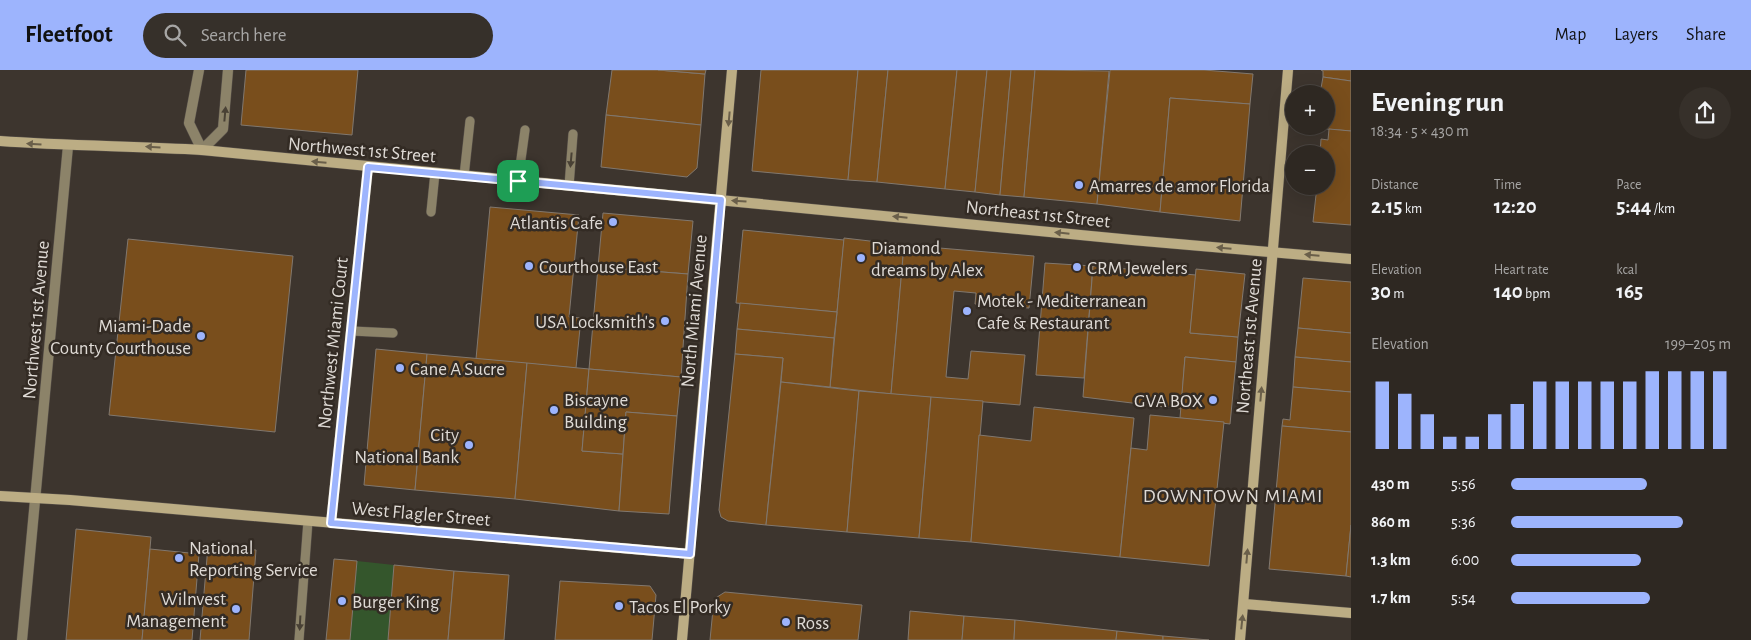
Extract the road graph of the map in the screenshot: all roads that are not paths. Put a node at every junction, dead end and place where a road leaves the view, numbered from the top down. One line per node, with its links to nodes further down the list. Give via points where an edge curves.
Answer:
1 (199, 70): 10 (street, via 189,123)
2 (228, 70): 10 (street, one-way to 2, via 223,129)
3 (732, 70): 16 (main road, North Miami Avenue, one-way to 16)
4 (1288, 70): 18 (main road, Northeast 1st Avenue)
5 (470, 121): 13 (lane)
6 (525, 130): 14 (lane)
7 (573, 134): 15 (lane, one-way to 15)
8 (0, 141): 9 (main road, Northwest 1st Street, one-way to 8)
9 (68, 146): 10 (main road, Northwest 1st Street, one-way to 9); 23 (street, Northwest 1st Avenue)
10 (202, 150): 11 (main road, Northwest 1st Street, one-way to 10)
11 (368, 167): 12 (main road, Northwest 1st Street); 20 (street, Northwest Miami Court)
12 (435, 173): 13 (main road, Northwest 1st Street); 17 (lane)
13 (464, 176): 14 (main road, Northwest 1st Street)
14 (518, 181): 15 (main road, Northwest 1st Street)
15 (569, 186): 16 (main road, Northwest 1st Street)
16 (721, 200): 18 (main road, Northeast 1st Street, one-way to 16); 26 (main road, North Miami Avenue)
17 (431, 212)
18 (1272, 252): 19 (main road, Northeast 1st Street, one-way to 18); 27 (main road, Northeast 1st Avenue, one-way to 18)
19 (1351, 259)
20 (352, 331): 21 (lane); 25 (street, Northwest Miami Court)
21 (393, 333)
22 (0, 496): 23 (main road, West Flagler Street)
23 (36, 497): 24 (main road, West Flagler Street); 29 (street, Northwest 1st Avenue)
24 (308, 521): 25 (main road, West Flagler Street); 30 (lane, one-way to 30)
25 (331, 523): 26 (main road, West Flagler Street)
26 (690, 554): 31 (main road, North Miami Avenue)
27 (1244, 604): 28 (main road); 32 (main road, Northeast 1st Avenue, one-way to 27)
28 (1351, 613)
29 (22, 640)
30 (299, 640)
31 (682, 640)
32 (1240, 640)

